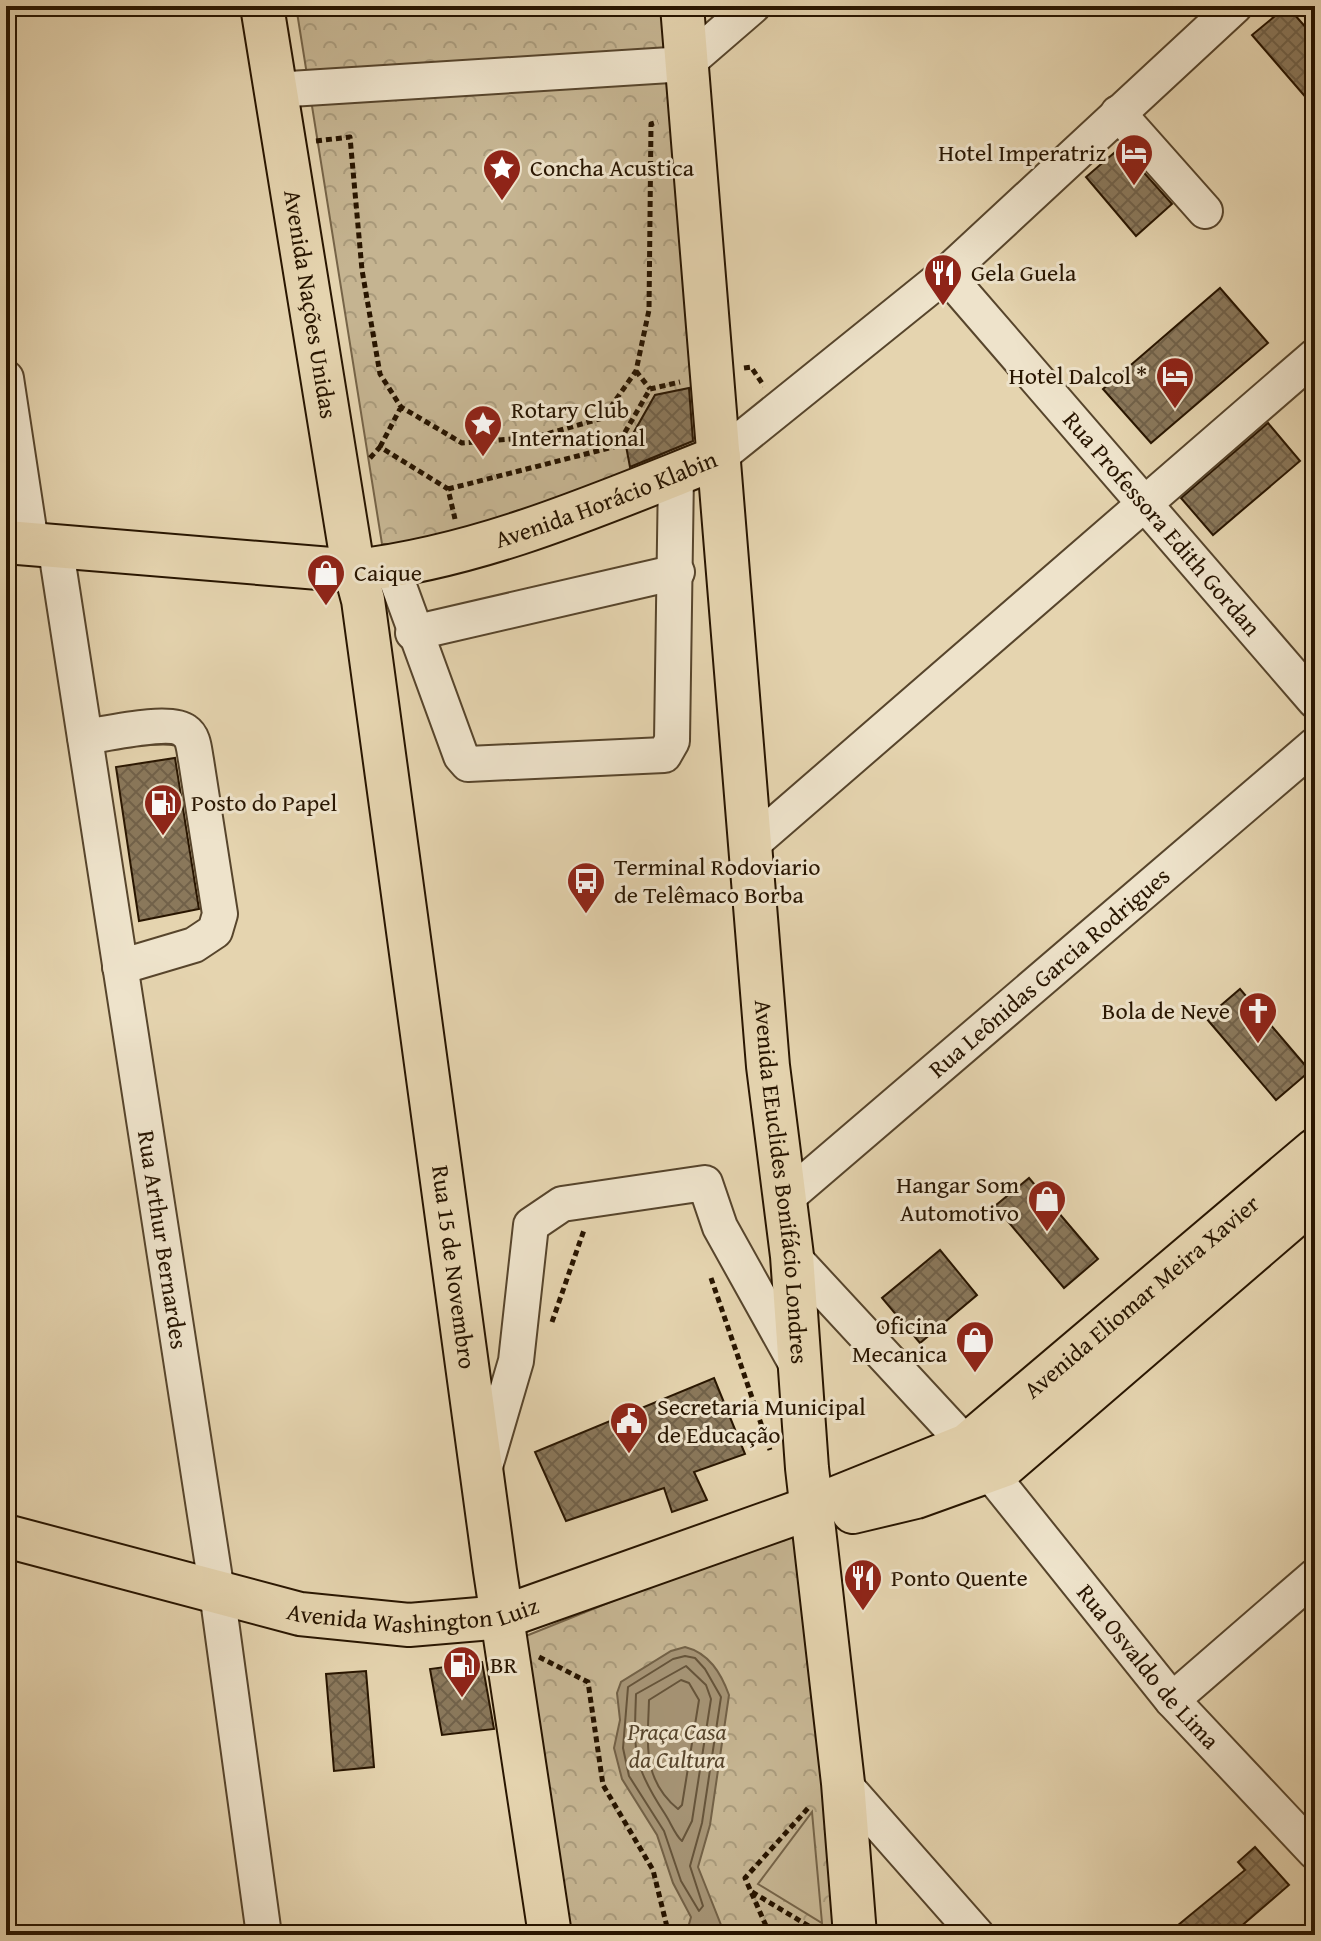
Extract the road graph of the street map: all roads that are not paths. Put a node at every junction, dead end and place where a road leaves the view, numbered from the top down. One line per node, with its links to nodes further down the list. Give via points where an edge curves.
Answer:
1 (262, 6): 6 (main road, Avenida Nações Unidas)
2 (682, 6): 5 (main road)
3 (753, 6): 5 (street)
4 (1235, 6): 7 (street, Avenida Horácio Klabin)
5 (686, 64): 6 (street); 12 (main road, via 700,378)
6 (274, 90): 17 (main road, Avenida Nações Unidas)
7 (1118, 113): 8 (street); 9 (street, Avenida Horácio Klabin)
8 (1205, 211)
9 (946, 274): 12 (street, Avenida Horácio Klabin, via 779,409); 14 (street, Rua Professora Edith Gordan)
10 (1315, 356): 14 (street)
11 (11, 369): 15 (street, Rua Arthur Bernardes)
12 (718, 441): 13 (main road, Avenida Horácio Klabin); 22 (main road, Avenida EEuclides Bonifácio Londres)
13 (676, 474): 16 (street); 17 (main road, Avenida Horácio Klabin, via 539,528)
14 (1145, 504): 19 (street, Rua Professora Edith Gordan); 22 (street)
15 (31, 543): 17 (main road, Avenida Horácio Klabin); 20 (street, Rua Arthur Bernardes)
16 (677, 572): 18 (street); 18 (street, via 672,741 664,755 468,764)
17 (370, 579): 18 (street); 30 (main road, Rua 15 de Novembro)
18 (413, 633)
19 (1315, 701)
20 (85, 737): 23 (street, Rua Arthur Bernardes); 23 (street, via 167,726 183,728 192,737 220,914 215,931 194,945)
21 (1315, 745): 26 (street, Rua Leônidas Garcia Rodrigues)
22 (751, 845): 26 (main road, Avenida EEuclides Bonifácio Londres, via 768,1066)
23 (120, 967): 34 (street, Rua Arthur Bernardes)
24 (1315, 1150): 29 (main road, Avenida Eliomar Meira Xavier)
25 (1315, 1198): 29 (main road, Avenida Eliomar Meira Xavier, via 1016,1457)
26 (785, 1199): 27 (main road, Avenida EEuclides Bonifácio Londres)
27 (792, 1256): 28 (main road, Avenida EEuclides Bonifácio Londres); 29 (street, Rua Osvaldo de Lima)
28 (801, 1373): 30 (street, via 720,1227 705,1183 562,1204 531,1225 516,1361); 31 (main road, Avenida EEuclides Bonifácio Londres)
29 (979, 1459): 31 (main road, Avenida Washington Luiz); 36 (street, Rua Osvaldo de Lima)
30 (484, 1470): 35 (main road, Rua 15 de Novembro)
31 (813, 1507): 35 (main road, Avenida Washington Luiz); 37 (main road, Avenida EEuclides Bonifácio Londres)
32 (6, 1536): 34 (main road, Avenida Washington Luiz)
33 (1315, 1576): 36 (street)
34 (217, 1592): 35 (main road, Avenida Washington Luiz, via 300,1614); 39 (street, Rua Arthur Bernardes)
35 (514, 1634): 40 (main road, Rua 15 de Novembro)
36 (1172, 1700): 38 (street, Rua Osvaldo de Lima)
37 (830, 1791): 41 (main road, Avenida EEuclides Bonifácio Londres); 42 (street)
38 (1315, 1852)
39 (264, 1935)
40 (550, 1935)
41 (855, 1935)
42 (977, 1935)

